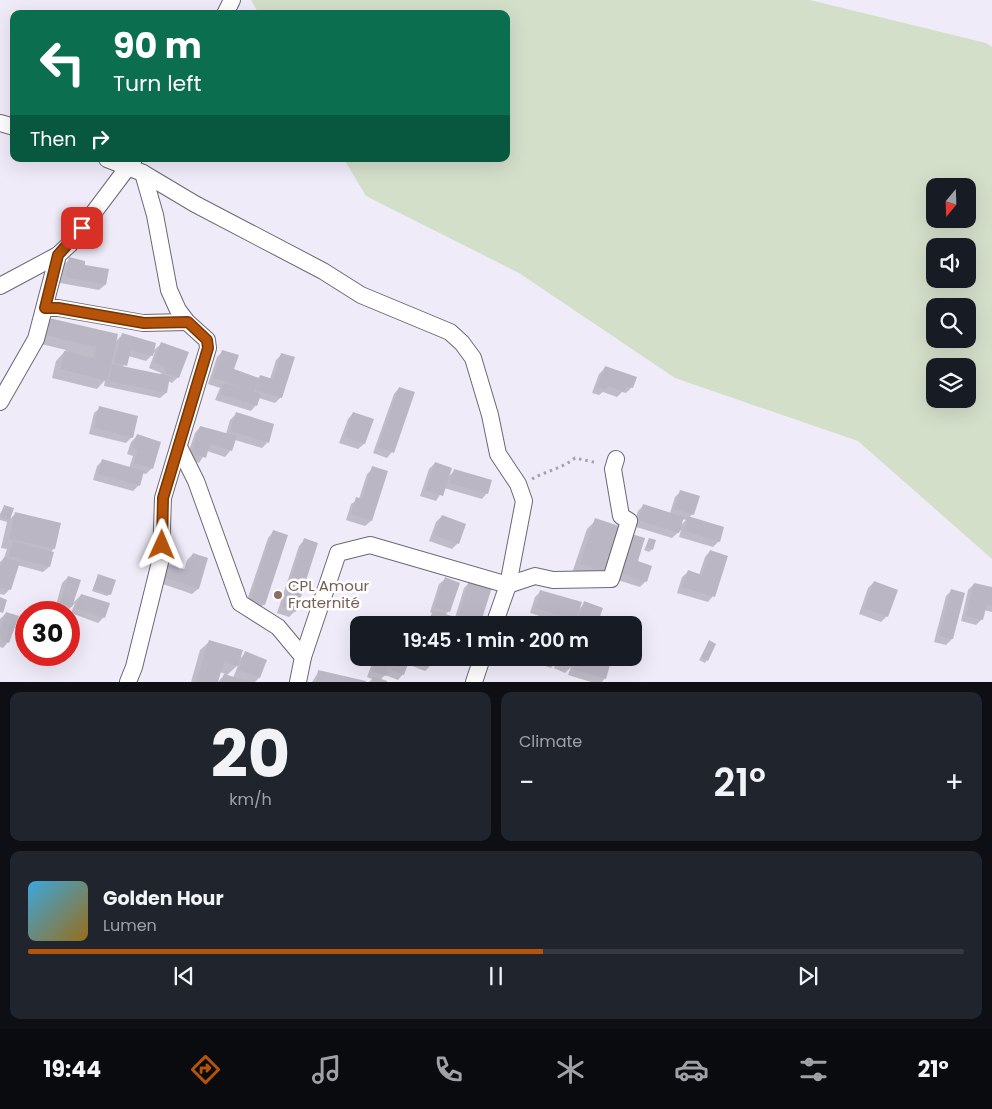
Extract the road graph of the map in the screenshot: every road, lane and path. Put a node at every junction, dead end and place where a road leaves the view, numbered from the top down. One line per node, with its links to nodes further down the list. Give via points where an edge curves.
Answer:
1 (119, 162): 2 (street)
2 (136, 166): 3 (street); 6 (street, via 155,215 169,290); 10 (street, via 195,204 362,295 450,332 473,358 498,454)
3 (58, 255): 4 (street); 5 (street)
4 (0, 286)
5 (45, 308): 6 (street, via 144,323); 7 (street, via 36,339)
6 (188, 322): 8 (street, via 207,340 208,348)
7 (0, 402)
8 (179, 447): 13 (street, via 196,481 240,603 278,627); 15 (street, via 163,498 161,558 157,577)
9 (615, 463): 10 (path, via 575,458); 11 (street, via 620,516 629,521 611,579 553,580 535,576)
10 (519, 486): 11 (street, via 524,501)
11 (508, 585): 12 (street); 13 (street, via 370,545 338,553)
12 (497, 616)
13 (303, 657): 16 (street)
14 (479, 666): 17 (street)
15 (128, 682)
16 (298, 682)
17 (474, 682)

